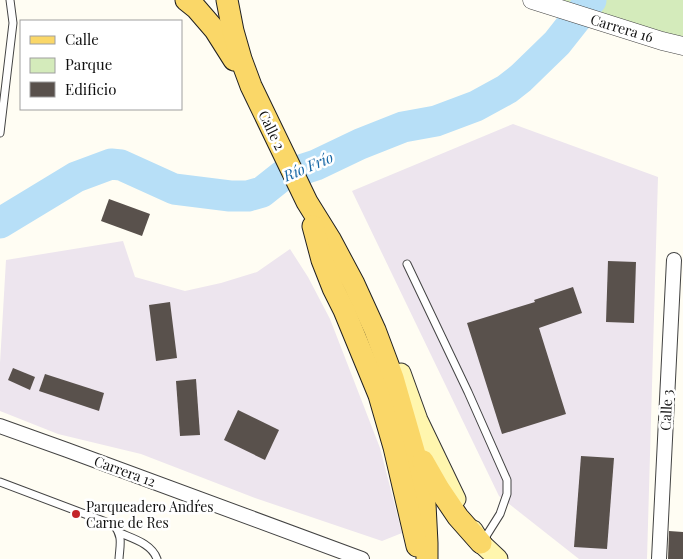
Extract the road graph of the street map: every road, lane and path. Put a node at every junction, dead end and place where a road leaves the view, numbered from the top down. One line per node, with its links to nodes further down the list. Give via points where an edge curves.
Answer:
1 (10, 0): 7 (lane, via 13,22)
2 (186, 0): 6 (main road, Calle 2, via 215,30)
3 (227, 0): 6 (main road, Calle 2, via 233,31)
4 (538, 2): 5 (street, Carrera 16)
5 (683, 46)
6 (251, 86): 8 (main road, Calle 2)
7 (0, 133)
8 (307, 202): 9 (main road); 12 (main road, via 322,260)
9 (330, 239): 14 (main road, via 375,330); 17 (main road, via 359,276 372,302 418,420 451,491)
10 (674, 260): 24 (street, Calle 3)
11 (407, 264): 17 (lane, via 507,480 507,494 500,514)
12 (344, 310): 14 (main road); 21 (main road, via 379,395)
13 (0, 426): 20 (street, Carrera 12)
14 (407, 427): 17 (main road, via 439,489); 22 (main road, via 425,504)
15 (0, 482): 16 (lane, via 114,525)
16 (120, 533): 18 (lane); 19 (lane, via 153,550)
17 (481, 543): 23 (main road)
18 (119, 559)
19 (157, 559)
20 (362, 559)
21 (420, 559)
22 (427, 559)
23 (498, 559)
24 (658, 559)

